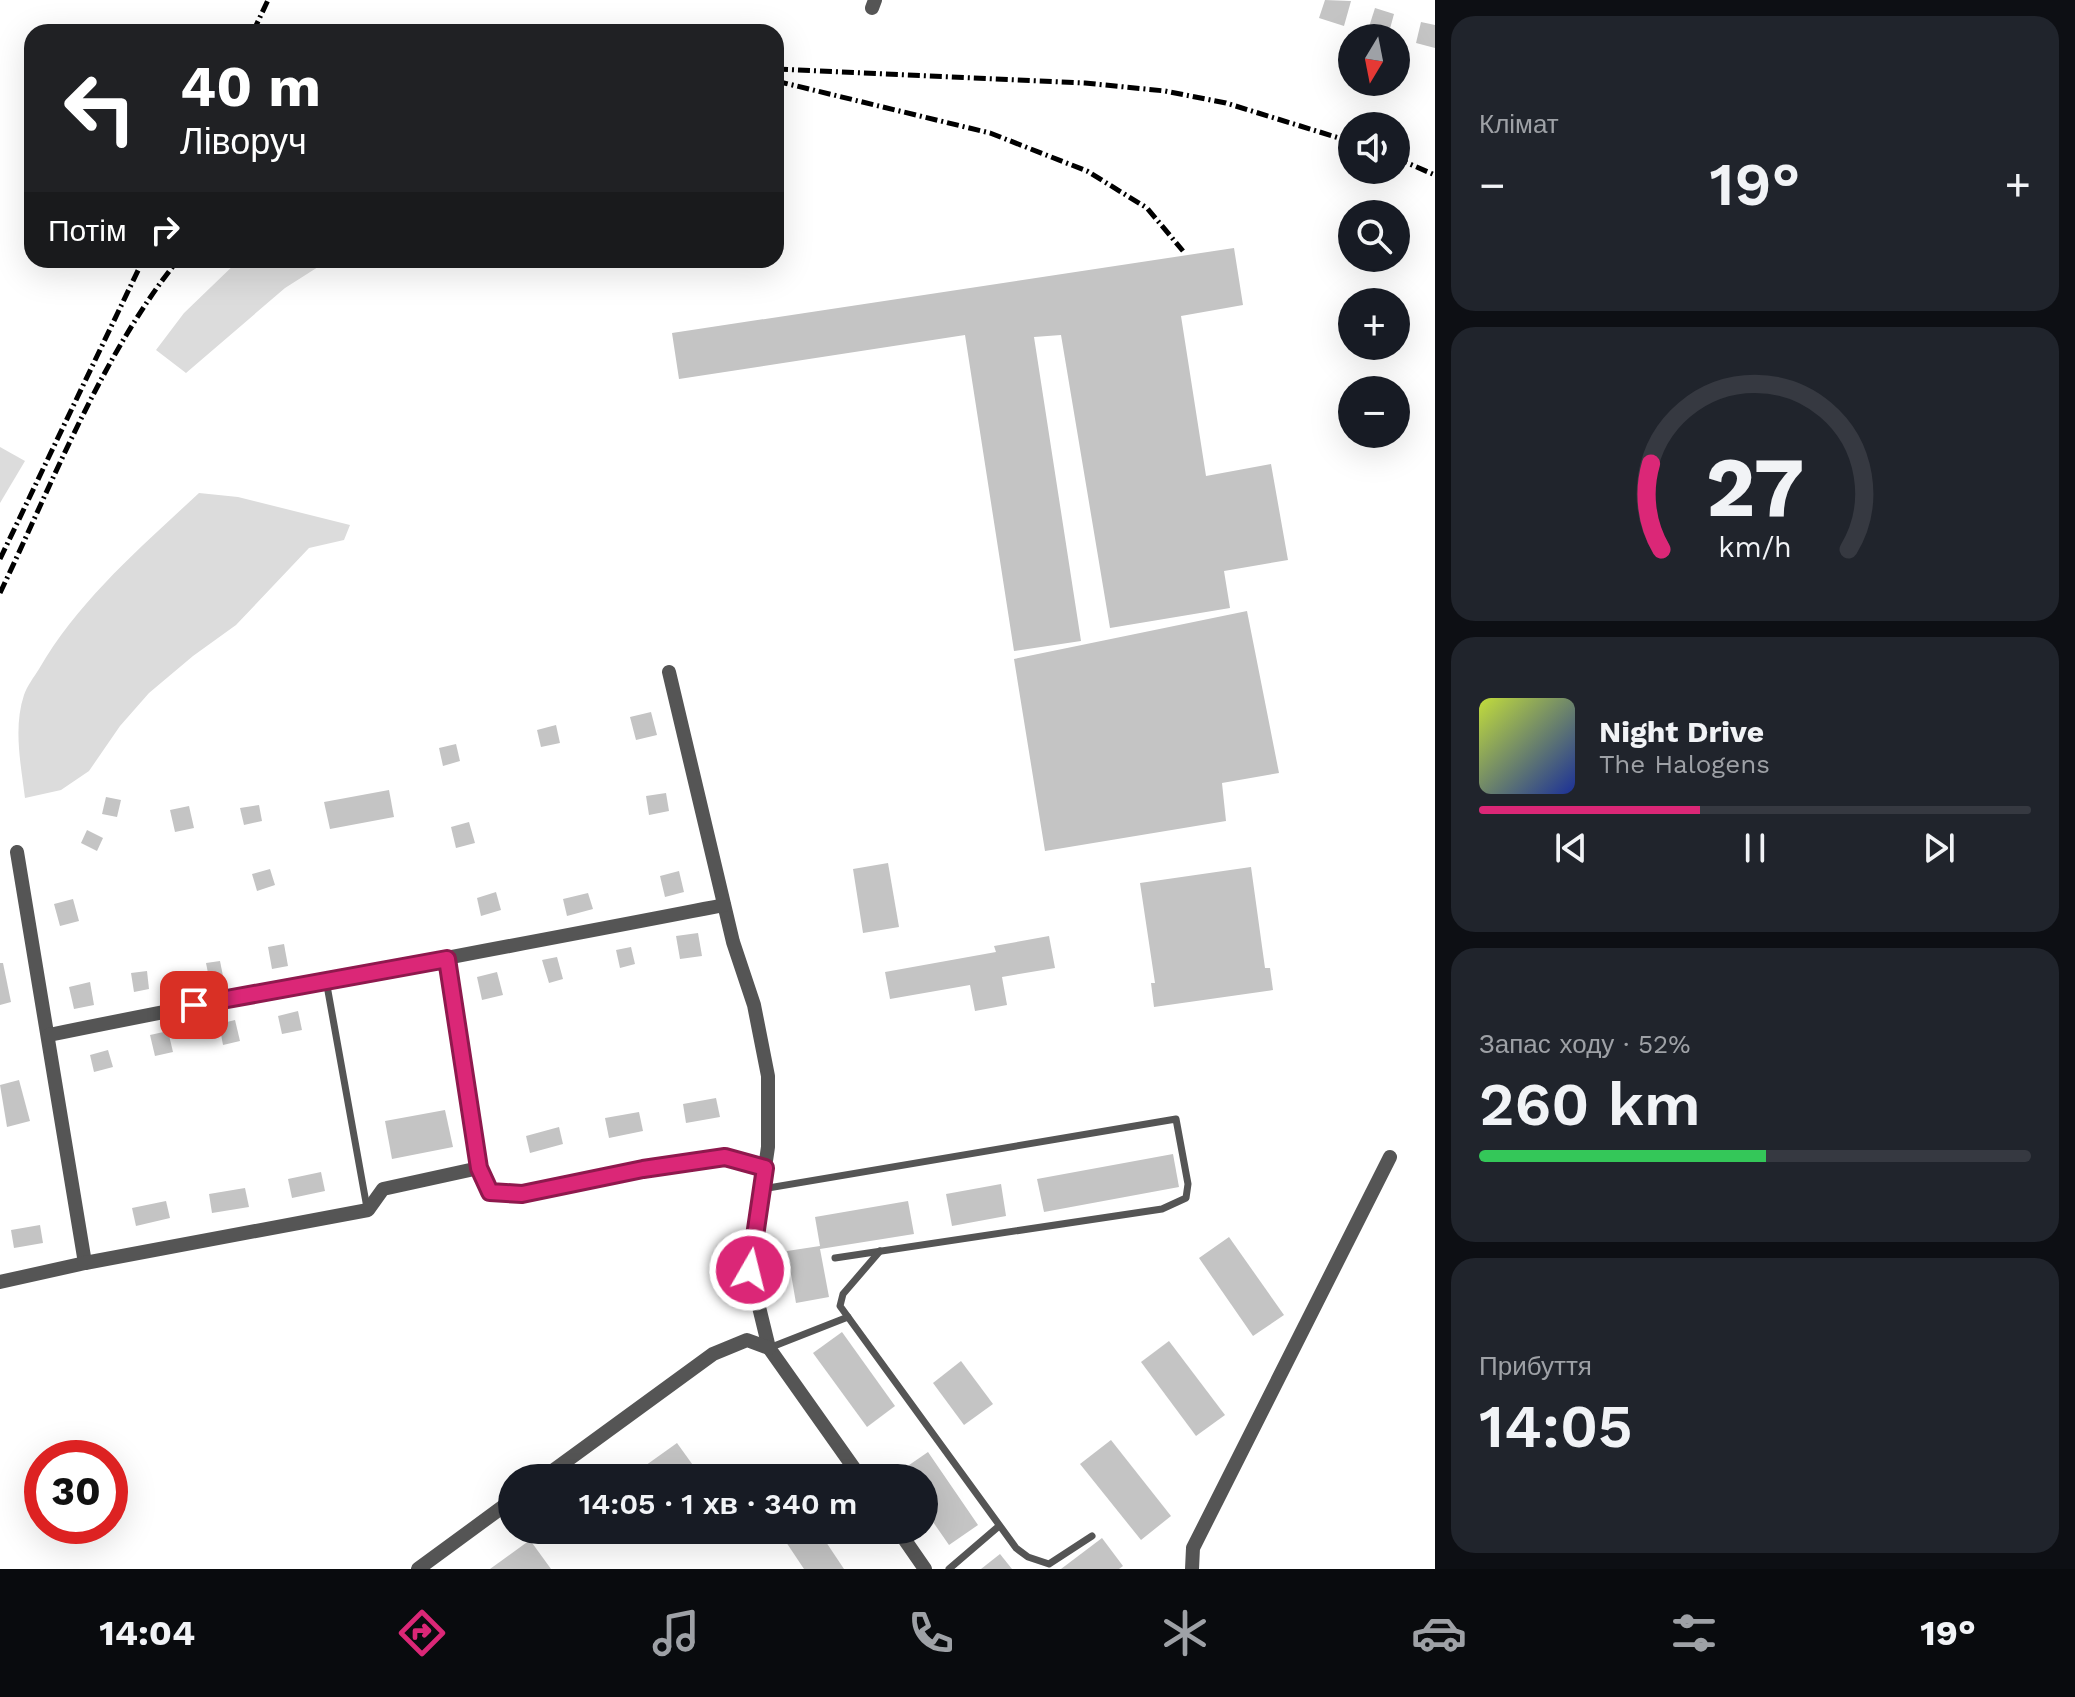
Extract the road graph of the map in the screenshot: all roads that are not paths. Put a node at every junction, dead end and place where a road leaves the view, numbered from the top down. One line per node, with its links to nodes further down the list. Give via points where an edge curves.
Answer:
1 (669, 672): 3 (street)
2 (17, 852): 6 (street)
3 (724, 905): 4 (street); 9 (street, via 754,1005 768,1076)
4 (447, 959): 5 (street); 8 (lane)
5 (326, 980): 6 (street); 11 (lane)
6 (49, 1035): 14 (street)
7 (1390, 1157): 27 (street, via 1193,1548)
8 (479, 1168): 9 (street, via 490,1192 522,1194 725,1157); 11 (street, via 383,1189)
9 (765, 1168): 10 (street)
10 (762, 1189): 12 (lane, via 1176,1119 1186,1198 1162,1209); 17 (street, via 750,1270)
11 (368, 1210): 14 (street)
12 (880, 1251): 13 (lane); 16 (lane, via 843,1294 840,1306)
13 (835, 1258)
14 (85, 1263): 15 (street)
15 (0, 1282)
16 (848, 1317): 17 (lane); 21 (lane)
17 (769, 1348): 18 (street, via 747,1340 713,1354); 19 (street)
18 (562, 1464)
19 (851, 1464)
20 (498, 1510): 24 (street)
21 (999, 1526): 22 (lane, via 1016,1548 1049,1564); 26 (lane)
22 (1092, 1536)
23 (908, 1544): 25 (street)
24 (418, 1569)
25 (925, 1569)
26 (949, 1569)
27 (1192, 1569)

